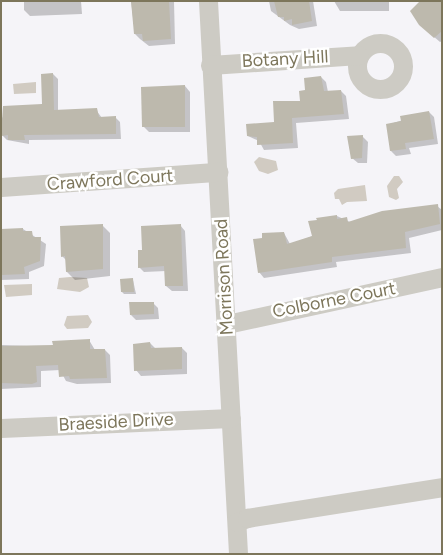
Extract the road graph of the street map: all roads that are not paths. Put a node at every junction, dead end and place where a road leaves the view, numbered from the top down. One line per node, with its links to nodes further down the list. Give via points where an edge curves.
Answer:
1 (208, 1): 3 (street, Morrison Road)
2 (359, 55): 3 (street, Botany Hill)
3 (210, 65): 4 (street, Morrison Road)
4 (218, 172): 5 (street, Crawford Court); 7 (street, Morrison Road)
5 (1, 187)
6 (442, 278): 7 (street, Colborne Court)
7 (227, 324): 8 (street, Morrison Road)
8 (231, 418): 9 (street, Braeside Drive); 11 (street, Morrison Road)
9 (1, 428)
10 (442, 487): 11 (street)
11 (237, 522): 12 (street, Morrison Road)
12 (238, 554)

